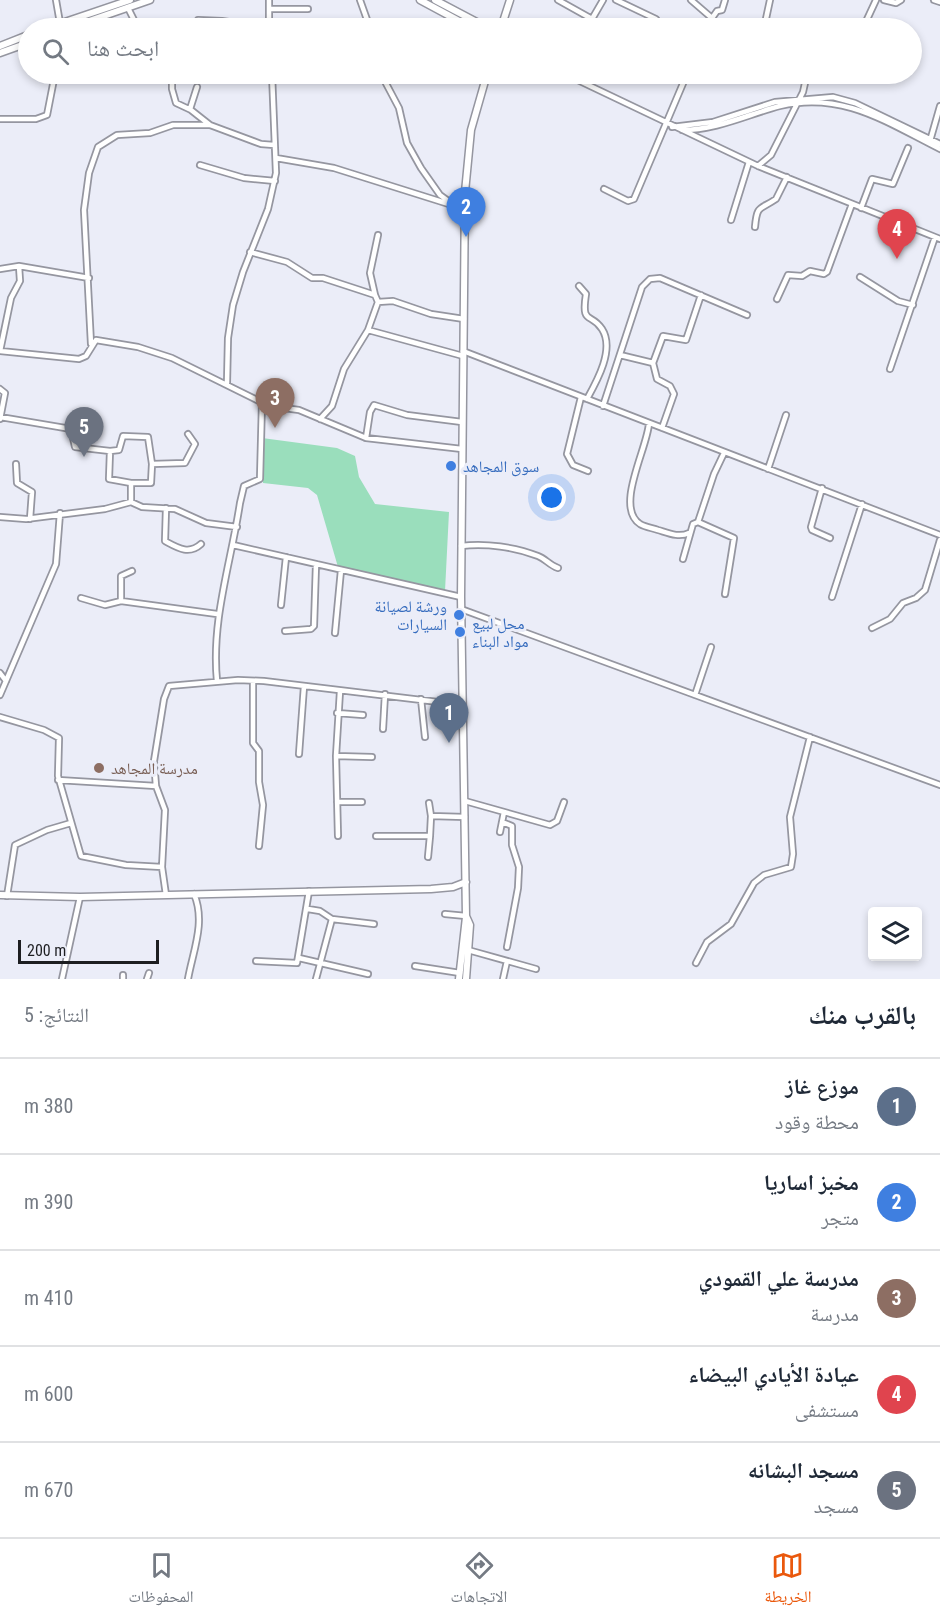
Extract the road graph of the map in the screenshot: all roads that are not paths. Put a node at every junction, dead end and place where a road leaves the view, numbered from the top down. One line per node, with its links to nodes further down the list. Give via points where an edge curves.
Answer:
1 (56, 0): 23 (street)
2 (130, 0): 24 (main road)
3 (150, 0): 20 (main road)
4 (269, 0): 21 (street)
5 (360, 0): 28 (street)
6 (420, 0): 29 (main road)
7 (435, 0): 30 (main road)
8 (510, 0): 31 (main road)
9 (558, 0): 32 (street)
10 (603, 0): 33 (street)
11 (616, 0): 34 (street)
12 (691, 0): 35 (street)
13 (725, 0): 36 (street, via 722,10)
14 (770, 0): 37 (street)
15 (876, 0): 38 (street)
16 (884, 0): 17 (street)
17 (901, 0)
18 (934, 0): 19 (street)
19 (940, 2)
20 (128, 8): 25 (main road); 26 (street)
21 (269, 9): 22 (street); 27 (street)
22 (308, 9)
23 (59, 18)
24 (75, 18)
25 (98, 18)
26 (133, 18)
27 (269, 18)
28 (366, 18)
29 (453, 18)
30 (469, 18)
31 (504, 18)
32 (590, 18)
33 (593, 18)
34 (654, 18)
35 (711, 18)
36 (713, 18)
37 (766, 18)
38 (868, 18)
39 (18, 39): 40 (main road)
40 (0, 46)
41 (18, 47): 42 (main road)
42 (0, 54)
43 (53, 84): 56 (street, via 47,115 36,119)
44 (171, 84): 55 (street, via 175,102)
45 (273, 84): 62 (street)
46 (386, 84): 73 (street, via 399,108 407,143 416,160 440,195)
47 (484, 84): 75 (main road, via 471,130)
48 (585, 84): 57 (street)
49 (683, 84): 57 (street)
50 (806, 84): 52 (street)
51 (197, 87): 55 (street)
52 (799, 98): 53 (street); 59 (street, via 713,122); 61 (street, via 845,99)
53 (796, 104): 60 (street, via 703,130); 61 (street, via 843,104); 68 (street, via 771,155)
54 (940, 106): 61 (street)
55 (190, 109): 58 (street)
56 (0, 119)
57 (666, 124): 59 (street); 71 (street, via 632,202)
58 (210, 125): 62 (street); 84 (street, via 173,125 150,133 117,135 98,147 91,162 85,202)
59 (672, 127): 60 (street)
60 (679, 130): 66 (street)
61 (930, 142): 64 (street)
62 (274, 145): 65 (street)
63 (908, 147): 74 (street, via 893,184 872,179)
64 (940, 147)
65 (276, 158): 70 (street); 73 (street, via 333,168)
66 (748, 162): 68 (street); 76 (street)
67 (200, 165): 70 (street, via 244,178)
68 (758, 166): 69 (street)
69 (787, 177): 72 (street); 77 (street, via 776,199 756,212)
70 (275, 181): 80 (street)
71 (604, 189)
72 (852, 204): 74 (street); 88 (street, via 826,272 788,275)
73 (455, 206): 75 (street)
74 (861, 208): 79 (street)
75 (465, 213): 92 (main road)
76 (732, 220)
77 (755, 227)
78 (378, 235): 86 (street, via 370,273)
79 (938, 238): 90 (street)
80 (250, 252): 86 (street, via 287,262 312,278); 100 (street, via 231,316)
81 (19, 266): 82 (street); 84 (street); 95 (street, via 20,281 11,298)
82 (0, 269)
83 (860, 277): 90 (street, via 898,301)
84 (89, 278): 94 (street)
85 (579, 286): 102 (street, via 586,294 585,313 601,327 607,341 605,355)
86 (375, 295): 89 (street)
87 (701, 295): 91 (street); 97 (street, via 660,278 645,283); 98 (street, via 686,340 663,336)
88 (777, 298)
89 (378, 302): 92 (street, via 393,301 431,314); 93 (street)
90 (913, 305): 99 (street)
91 (747, 315)
92 (464, 319): 96 (main road)
93 (368, 330): 96 (street); 107 (street, via 344,369 332,406)
94 (91, 344): 95 (street, via 88,354 81,359); 100 (street, via 98,340 153,351)
95 (0, 351)
96 (463, 353): 102 (street); 108 (main road)
97 (620, 355): 98 (street); 104 (street)
98 (653, 363): 110 (street, via 657,379 674,394)
99 (890, 369)
100 (227, 383): 103 (street)
101 (0, 388): 106 (street, via 4,393)
102 (584, 398): 104 (street); 119 (street, via 567,454 573,465)
103 (262, 402): 107 (street); 129 (street, via 260,479 244,486)
104 (603, 406): 109 (street)
105 (786, 415): 118 (street)
106 (0, 418): 114 (street, via 71,429 75,447)
107 (321, 419): 112 (street)
108 (462, 422): 112 (street, via 407,415 374,405); 113 (main road)
109 (649, 423): 110 (street); 130 (street, via 648,440 633,481 633,513 644,526 675,535)
110 (662, 428): 115 (street)
111 (188, 435): 117 (street, via 195,444 185,463)
112 (366, 438): 113 (street)
113 (462, 449): 136 (main road)
114 (110, 451): 117 (street, via 119,450 123,436 148,437); 120 (street, via 110,480)
115 (724, 453): 118 (street); 128 (street)
116 (16, 464): 127 (street, via 17,483 32,492)
117 (152, 464): 120 (street, via 151,483)
118 (768, 469): 121 (street)
119 (588, 471)
120 (131, 483): 122 (street)
121 (822, 488): 123 (street); 132 (street, via 811,527)
122 (131, 502): 124 (street, via 142,507); 125 (street, via 103,510)
123 (862, 504): 131 (street); 145 (street)
124 (166, 508): 129 (street, via 206,523); 134 (street, via 165,541 184,551)
125 (60, 513): 127 (street); 156 (street, via 56,564)
126 (0, 517): 127 (street)
127 (30, 519)
128 (698, 522): 130 (street); 143 (street, via 734,538)
129 (237, 526): 135 (street)
130 (689, 533): 138 (street)
131 (940, 535)
132 (830, 538)
133 (940, 540): 151 (street, via 925,590 903,603 890,619)
134 (201, 544)
135 (233, 545): 137 (street); 150 (street)
136 (461, 546): 140 (street, via 516,550 540,557); 144 (main road)
137 (286, 558): 139 (street); 148 (street)
138 (682, 559)
139 (316, 564): 141 (street); 152 (street, via 314,626)
140 (558, 568)
141 (341, 570): 144 (street); 153 (street)
142 (132, 571): 147 (street, via 121,576)
143 (725, 594)
144 (461, 597): 149 (main road)
145 (832, 597)
146 (81, 598): 147 (street, via 105,605)
147 (121, 602): 150 (street)
148 (281, 605)
149 (461, 609): 162 (street); 165 (main road)
150 (218, 614): 157 (street)
151 (872, 628)
152 (285, 631)
153 (335, 633)
154 (711, 647): 162 (street)
155 (0, 673): 156 (street)
156 (6, 681): 163 (street)
157 (217, 681): 158 (street); 177 (street, via 167,688 155,752)
158 (253, 681): 159 (street); 192 (street, via 253,743 259,751 263,805)
159 (304, 686): 160 (street); 172 (street)
160 (340, 691): 161 (street); 166 (street)
161 (385, 694): 164 (street); 169 (street)
162 (694, 694): 171 (street)
163 (0, 695)
164 (421, 699): 165 (street); 170 (street)
165 (463, 705): 178 (main road)
166 (337, 713): 167 (street); 173 (street)
167 (363, 715)
168 (0, 717): 175 (street, via 58,735)
169 (383, 729)
170 (424, 737)
171 (810, 737): 176 (street); 213 (street, via 790,817 790,867 764,875 754,883 731,924 707,942)
172 (299, 754)
173 (336, 756): 174 (street); 179 (street)
174 (372, 757)
175 (58, 780): 177 (street); 187 (street)
176 (940, 785)
177 (156, 786): 194 (street, via 165,810)
178 (465, 801): 183 (street); 185 (main road)
179 (338, 802): 180 (street); 189 (street)
180 (362, 802)
181 (564, 802): 183 (street, via 552,825)
182 (429, 803): 184 (street)
183 (504, 812): 186 (street)
184 (431, 816): 185 (street); 191 (street)
185 (465, 817): 195 (main road)
186 (502, 822): 188 (street); 208 (street, via 512,826 512,845 519,867)
187 (71, 823): 194 (street, via 82,856); 200 (street, via 15,845)
188 (500, 832)
189 (338, 836)
190 (376, 836): 191 (street)
191 (430, 836): 193 (street)
192 (259, 846)
193 (428, 857)
194 (162, 867): 199 (street)
195 (466, 882): 196 (main road); 202 (main road)
196 (449, 887): 197 (main road); 202 (main road)
197 (309, 890): 198 (main road); 203 (street)
198 (194, 894): 199 (main road); 222 (street, via 199,910 198,930)
199 (166, 895): 201 (main road)
200 (3, 896): 201 (main road)
201 (80, 897): 220 (street)
202 (466, 897): 205 (main road)
203 (308, 909): 206 (street); 210 (street)
204 (445, 914): 205 (street)
205 (466, 916): 209 (main road, via 470,925); 219 (main road)
206 (332, 919): 207 (street); 214 (street)
207 (374, 924)
208 (507, 947)
209 (468, 950): 212 (street); 224 (main road)
210 (299, 958): 211 (street, via 297,963); 214 (street)
211 (256, 961)
212 (507, 962): 216 (street); 225 (street)
213 (696, 963)
214 (320, 965): 218 (street); 223 (street)
215 (415, 966): 219 (street)
216 (536, 969)
217 (149, 973): 221 (street)
218 (368, 974)
219 (459, 976)
220 (62, 979)
221 (147, 979)
222 (188, 979)
223 (316, 979)
224 (466, 979)
225 (503, 979)

